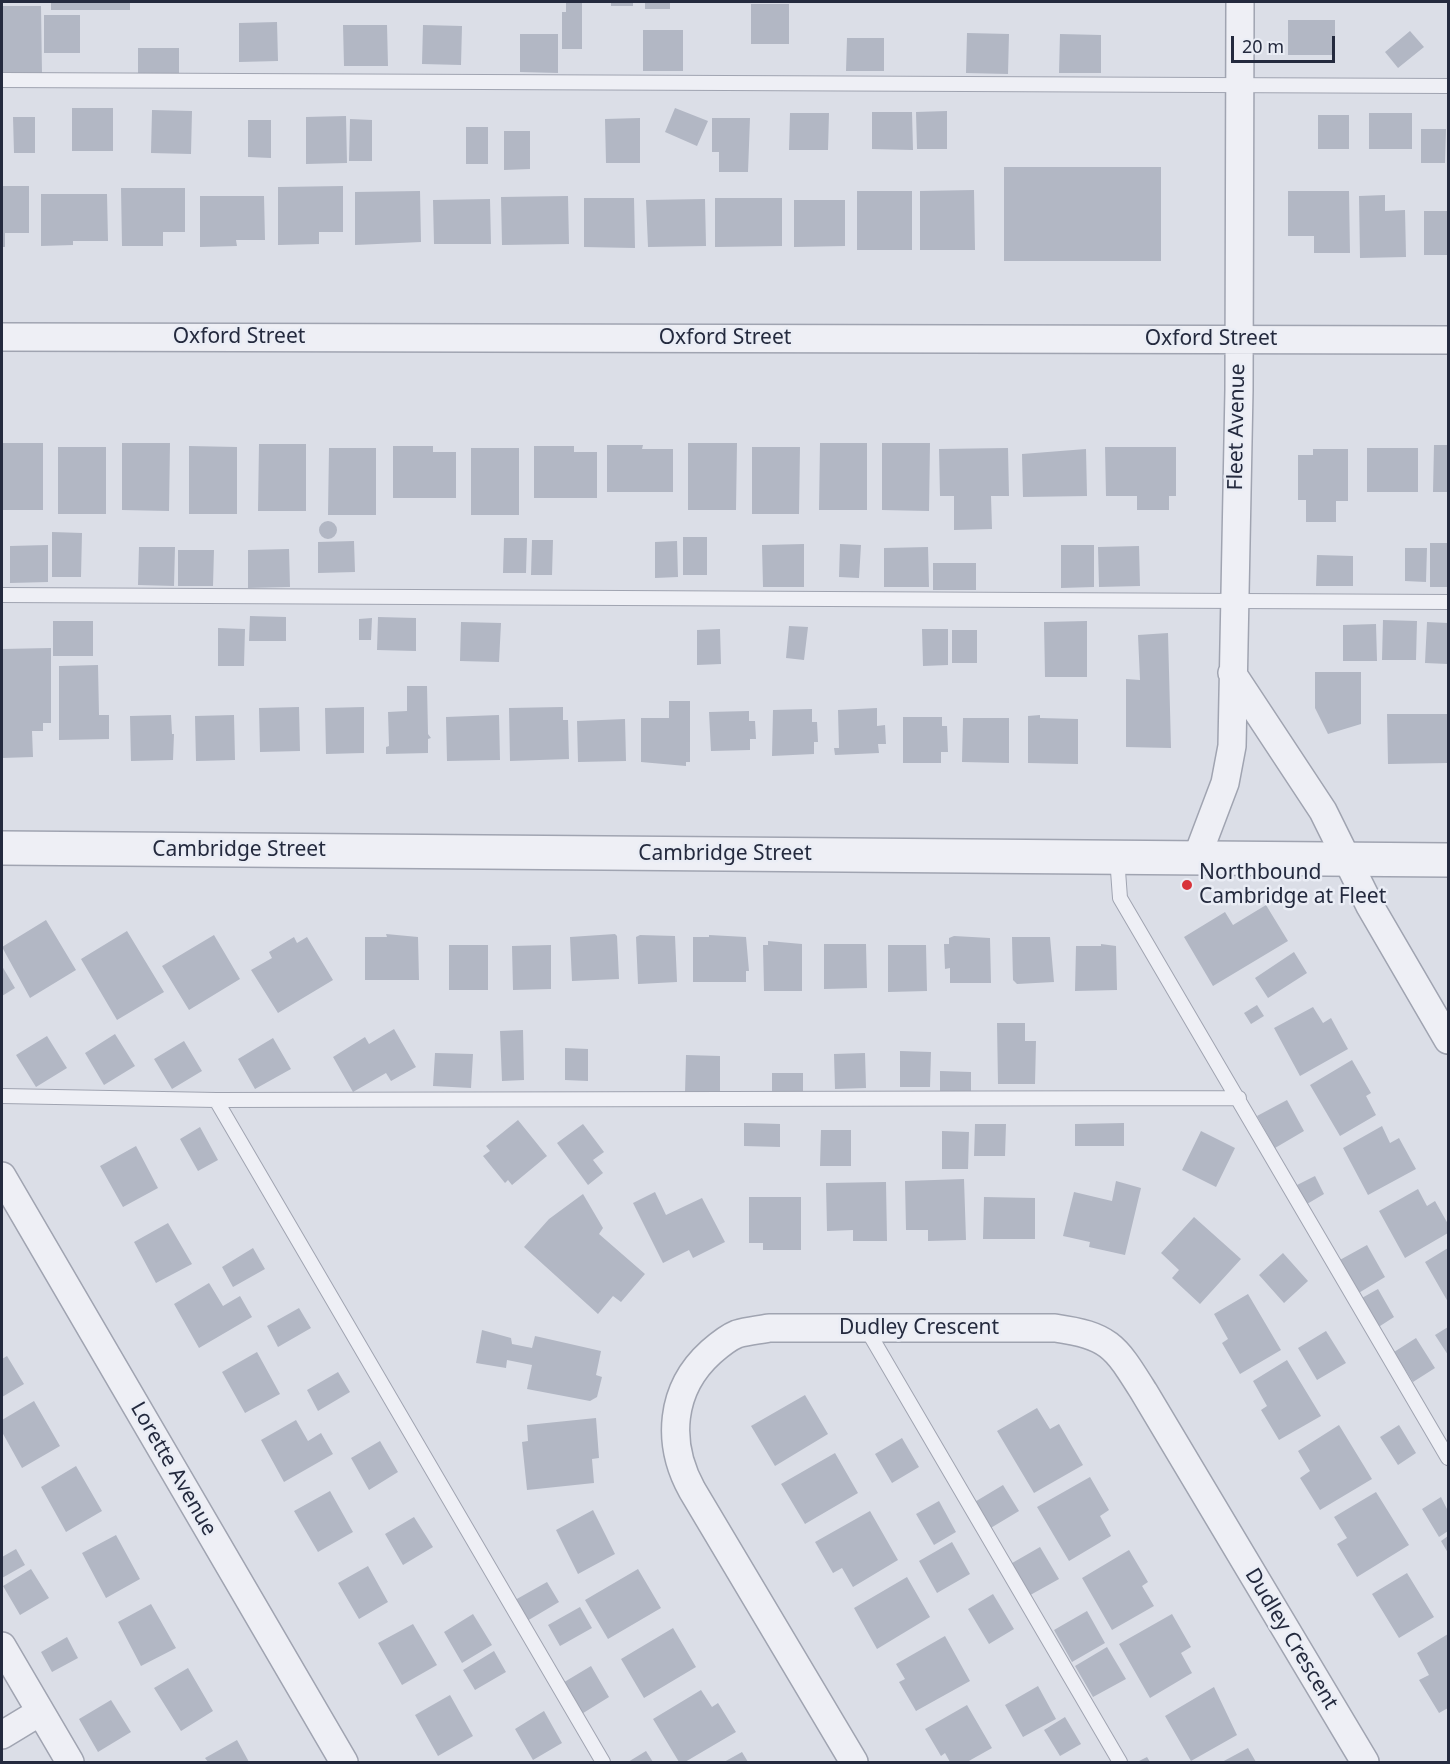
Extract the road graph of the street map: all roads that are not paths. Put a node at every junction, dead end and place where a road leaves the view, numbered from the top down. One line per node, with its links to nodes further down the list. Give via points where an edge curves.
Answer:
1 (1240, 2): 3 (street, Fleet Avenue)
2 (2, 80): 3 (lane)
3 (1240, 85): 4 (lane); 6 (street, Fleet Avenue)
4 (1449, 86)
5 (2, 337): 6 (street, Oxford Street)
6 (1239, 339): 7 (street, Oxford Street); 9 (street, Fleet Avenue)
7 (1449, 340)
8 (2, 595): 9 (lane)
9 (1233, 602): 10 (lane); 11 (street, Fleet Avenue)
10 (1449, 602)
11 (1232, 673): 14 (street, Fleet Avenue, via 1232,746 1225,783); 15 (street, via 1323,811)
12 (2, 848): 13 (street, Cambridge Street)
13 (1117, 857): 14 (street, Cambridge Street); 19 (lane, via 1120,898)
14 (1197, 857): 15 (street, Cambridge Street)
15 (1349, 860): 16 (street, Cambridge Street); 17 (street, via 1370,906)
16 (1449, 860)
17 (1449, 1040)
18 (2, 1096): 20 (lane)
19 (1239, 1098): 20 (lane); 23 (lane)
20 (216, 1100): 29 (lane)
21 (2, 1176): 28 (street, Lorette Avenue)
22 (866, 1328): 30 (street, Dudley Crescent, via 769,1328 738,1334 700,1362 675,1411 674,1433 682,1472); 31 (lane); 32 (street, Dudley Crescent, via 1055,1328 1085,1332 1107,1342 1144,1392)
23 (1449, 1458)
24 (2, 1646): 25 (street)
25 (40, 1712): 26 (street); 27 (street)
26 (2, 1735)
27 (70, 1762)
28 (345, 1762)
29 (603, 1762)
30 (854, 1762)
31 (1120, 1762)
32 (1365, 1762)

